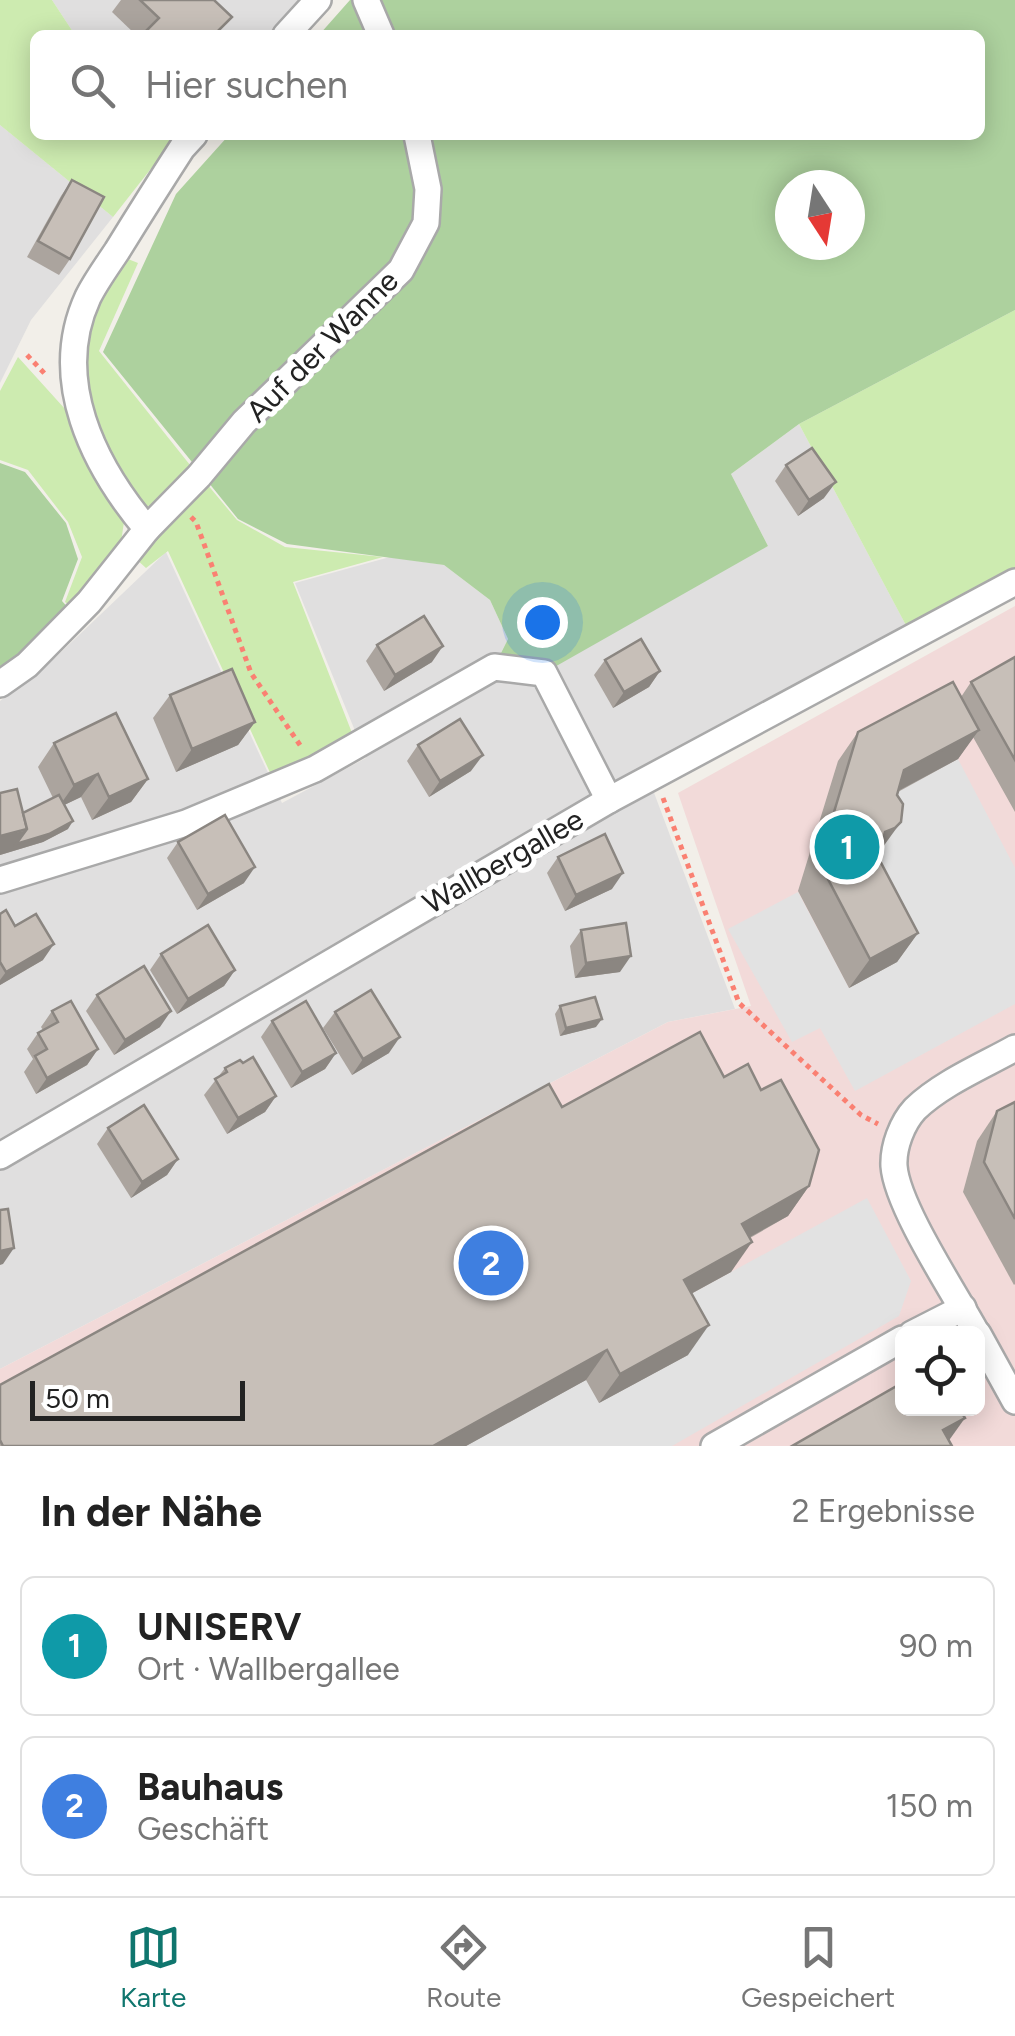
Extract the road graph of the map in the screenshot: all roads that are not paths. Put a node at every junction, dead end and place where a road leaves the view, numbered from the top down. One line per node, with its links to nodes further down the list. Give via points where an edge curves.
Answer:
1 (318, 0): 3 (street)
2 (366, 0): 4 (street)
3 (291, 30)
4 (379, 30)
5 (189, 140): 7 (street, via 88,297 75,339 76,402 123,501)
6 (418, 140): 7 (street, Auf der Wanne, via 428,208 401,270 244,422)
7 (147, 529): 9 (street, Auf der Wanne, via 88,602)
8 (1015, 582): 10 (street, Wallbergallee)
9 (0, 684)
10 (608, 800): 11 (street, via 544,673 494,667 316,769 186,823); 13 (street, Wallbergallee)
11 (0, 880)
12 (1015, 1048): 14 (street, via 914,1110 899,1134 898,1188)
13 (0, 1156)
14 (963, 1308): 15 (street); 16 (street)
15 (928, 1326)
16 (973, 1326)
17 (895, 1342): 20 (street)
18 (985, 1347): 19 (street)
19 (1015, 1401)
20 (714, 1446)

